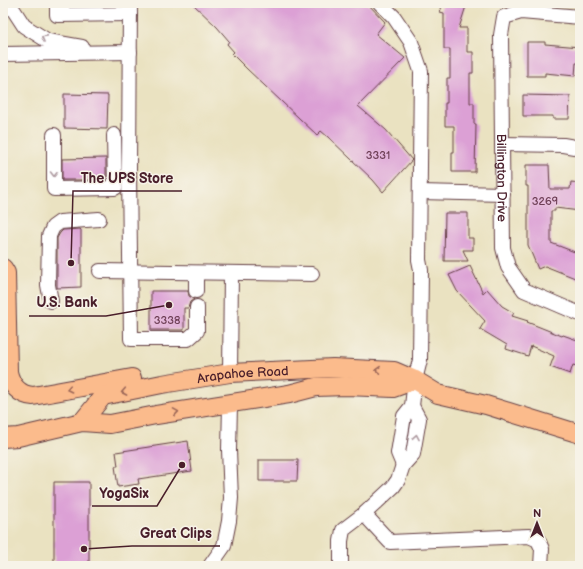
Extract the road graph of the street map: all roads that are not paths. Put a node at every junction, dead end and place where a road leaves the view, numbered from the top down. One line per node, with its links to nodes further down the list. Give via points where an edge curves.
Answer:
1 (9, 3): 7 (street, one-way to 1, via 48,41 24,26)
2 (380, 3): 13 (street, via 394,17 411,42 421,71)
3 (57, 9): 4 (street)
4 (130, 9): 6 (street)
5 (580, 17): 11 (street, Billington Drive, via 521,12 504,17 501,35)
6 (130, 52): 7 (street); 18 (street)
7 (109, 53): 8 (street)
8 (3, 54)
9 (54, 135): 10 (street, one-way to 10, via 54,189 115,188)
10 (114, 135)
11 (502, 144): 12 (street, via 563,145); 14 (street, Billington Drive)
12 (580, 148)
13 (420, 192): 14 (street); 27 (street, via 420,360)
14 (503, 194): 25 (street, Billington Drive, via 503,248 508,267 524,290)
15 (99, 219): 23 (street, via 60,222 53,227 49,236 48,285)
16 (3, 268): 28 (main road, one-way to 16, via 137,377 33,396 21,392 11,381 8,372 6,273)
17 (100, 271): 18 (street)
18 (130, 272): 19 (street); 24 (street, via 131,339 188,339 197,331)
19 (196, 273): 20 (street); 22 (street)
20 (232, 273): 21 (street); 26 (street)
21 (312, 274)
22 (196, 292)
23 (51, 301)
24 (197, 308)
25 (580, 314)
26 (230, 373): 27 (main road, Arapahoe Road, one-way to 26, via 394,371 341,369); 28 (main road, Arapahoe Road)
27 (415, 380): 29 (main road, Arapahoe Road, via 393,388 316,387); 31 (main road, Arapahoe Road, via 438,394 486,405); 33 (street, via 412,406 404,416 398,452 403,465 398,480)
28 (162, 384): 30 (main road, Arapahoe Road, one-way to 30, via 103,396)
29 (230, 404): 30 (main road, Arapahoe Road, one-way to 29, via 110,424); 35 (street, via 229,522 224,546)
30 (82, 422): 32 (main road, Arapahoe Road)
31 (580, 434)
32 (3, 438)
33 (364, 514): 34 (street, via 343,530); 36 (street, via 390,542 529,536 538,540 542,549)
34 (341, 560)
35 (210, 566)
36 (542, 566)

